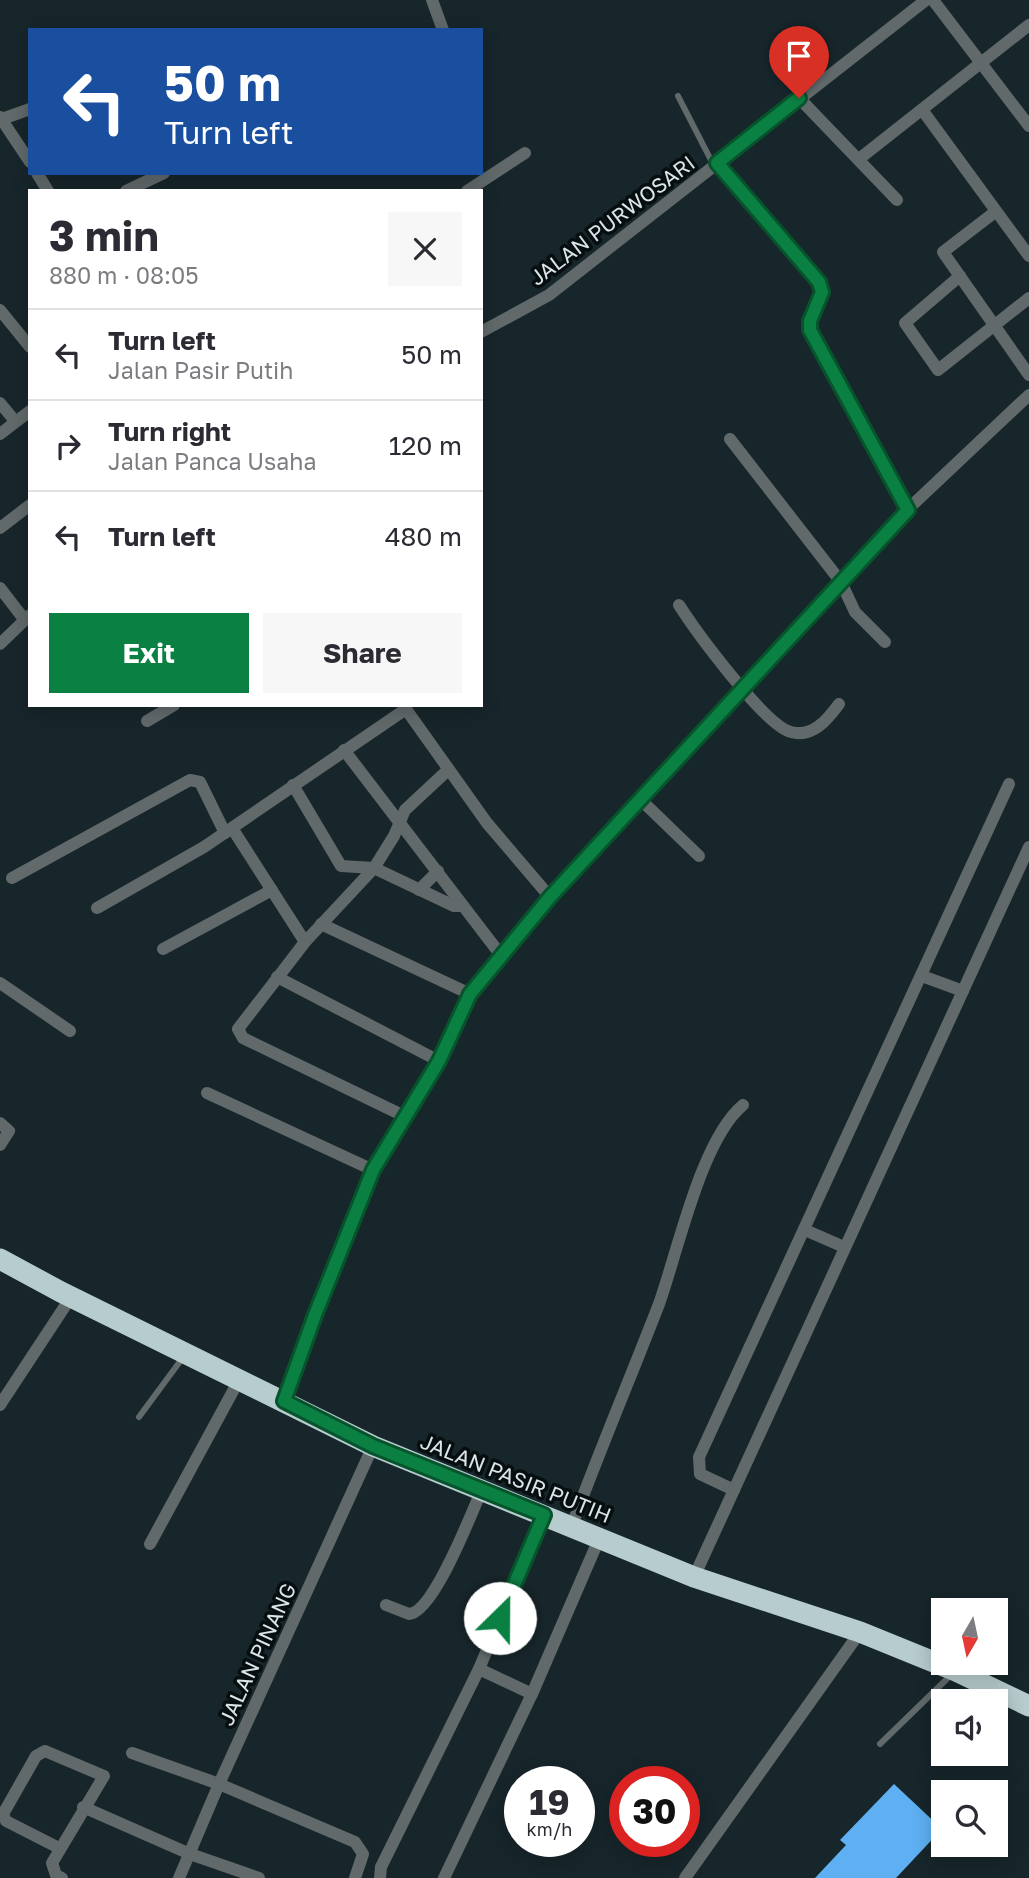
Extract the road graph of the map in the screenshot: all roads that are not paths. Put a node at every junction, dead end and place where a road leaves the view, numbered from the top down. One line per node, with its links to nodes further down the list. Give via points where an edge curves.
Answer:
1 (432, 0): 5 (street)
2 (926, 0): 8 (street, JALAN PURWOSARI)
3 (933, 0): 6 (street)
4 (1029, 25): 6 (street)
5 (442, 28)
6 (982, 63): 10 (street); 12 (street)
7 (678, 96): 16 (lane)
8 (799, 98): 15 (street); 16 (street, JALAN PURWOSARI)
9 (28, 110): 11 (street)
10 (923, 111): 15 (street); 21 (street)
11 (1, 118): 14 (street)
12 (1027, 121)
13 (526, 153): 19 (street)
14 (28, 159)
15 (859, 159): 20 (street)
16 (716, 165): 27 (street, JALAN PURWOSARI, via 549,295); 37 (street, via 819,282 822,292 810,330)
17 (160, 175): 18 (street)
18 (130, 189)
19 (470, 189)
20 (897, 200)
21 (995, 212): 22 (street); 23 (street, via 943,252)
22 (1029, 256)
23 (960, 276): 26 (street); 26 (street, via 905,323 938,370)
24 (1029, 298): 26 (street)
25 (0, 310): 28 (street)
26 (995, 326): 29 (street)
27 (483, 331)
28 (28, 345)
29 (1029, 375)
30 (1029, 396): 37 (street)
31 (0, 403): 33 (street)
32 (28, 412): 33 (street)
33 (15, 421): 34 (street)
34 (0, 434)
35 (730, 439): 39 (street)
36 (28, 507): 38 (street)
37 (908, 510): 39 (street)
38 (0, 528)
39 (841, 582): 44 (street, via 855,612); 46 (street)
40 (0, 588): 41 (street)
41 (4, 600): 43 (street)
42 (679, 605): 46 (street)
43 (27, 617): 45 (street)
44 (885, 642)
45 (0, 644)
46 (743, 690): 47 (street, via 792,733 825,723); 55 (street)
47 (839, 704)
48 (171, 707): 50 (street)
49 (405, 707): 51 (street); 52 (street)
50 (147, 721)
51 (344, 750): 54 (street); 56 (street)
52 (448, 770): 56 (street, via 405,810); 65 (street)
53 (1009, 784): 72 (street)
54 (293, 785): 57 (street); 60 (street, via 341,866)
55 (641, 800): 59 (street); 65 (street)
56 (397, 824): 60 (street); 61 (street)
57 (229, 830): 62 (street, via 200,782 190,780); 63 (street); 67 (street)
58 (1029, 847): 75 (street)
59 (699, 856)
60 (374, 868): 64 (street); 68 (street)
61 (438, 872): 64 (street); 66 (street)
62 (12, 878)
63 (272, 890): 69 (street); 70 (street)
64 (419, 890): 66 (street)
65 (550, 897): 71 (street)
66 (463, 906): 71 (street)
67 (97, 908)
68 (321, 924): 69 (street); 76 (street)
69 (305, 942): 73 (street)
70 (163, 949)
71 (500, 954): 76 (street)
72 (922, 976): 75 (street); 85 (street)
73 (277, 977): 78 (street); 81 (street, via 242,1021 239,1035)
74 (0, 983): 77 (street)
75 (963, 991): 86 (street)
76 (470, 994): 78 (street)
77 (69, 1031)
78 (439, 1061): 81 (street)
79 (207, 1093): 84 (street)
80 (743, 1105): 98 (street, via 721,1128)
81 (404, 1116): 84 (street)
82 (0, 1123): 83 (street, via 9,1130)
83 (0, 1145)
84 (373, 1170): 91 (street)
85 (805, 1230): 86 (street); 96 (street, via 699,1457 700,1474)
86 (844, 1247): 96 (street)
87 (0, 1259): 88 (highway, JALAN PASIR PUTIH)
88 (71, 1297): 89 (highway, JALAN PASIR PUTIH); 92 (street)
89 (185, 1354): 90 (highway, JALAN PASIR PUTIH); 93 (lane)
90 (239, 1380): 91 (highway, JALAN PASIR PUTIH); 100 (street)
91 (284, 1401): 94 (highway, JALAN PASIR PUTIH)
92 (0, 1405)
93 (139, 1417)
94 (373, 1446): 95 (highway, JALAN PASIR PUTIH); 112 (street, JALAN PINANG)
95 (482, 1489): 97 (highway, JALAN PASIR PUTIH); 102 (street, via 445,1572 423,1608 409,1614)
96 (734, 1490): 101 (street)
97 (544, 1515): 98 (highway, JALAN PASIR PUTIH); 105 (street)
98 (572, 1528): 99 (highway, JALAN PASIR PUTIH)
99 (599, 1539): 101 (highway, JALAN PASIR PUTIH); 108 (street)
100 (150, 1544)
101 (694, 1577): 103 (highway, JALAN PASIR PUTIH)
102 (386, 1605)
103 (860, 1632): 104 (highway, JALAN PASIR PUTIH); 122 (street)
104 (931, 1661)
105 (479, 1669): 108 (street); 120 (street, via 381,1867)
106 (952, 1675): 110 (lane)
107 (964, 1675): 109 (highway, JALAN PASIR PUTIH)
108 (531, 1694): 121 (street)
109 (1029, 1706)
110 (880, 1744)
111 (132, 1753): 112 (street)
112 (219, 1784): 115 (street, JALAN PINANG); 119 (street, via 355,1842 363,1854)
113 (83, 1807): 114 (street); 114 (street, via 104,1776 52,1752 40,1752 3,1814 6,1821); 115 (street)
114 (59, 1848): 116 (street, via 52,1863)
115 (190, 1854): 117 (street, JALAN PINANG); 118 (street)
116 (57, 1877)
117 (179, 1878)
118 (259, 1878)
119 (355, 1878)
120 (380, 1878)
121 (444, 1878)
122 (685, 1878)

